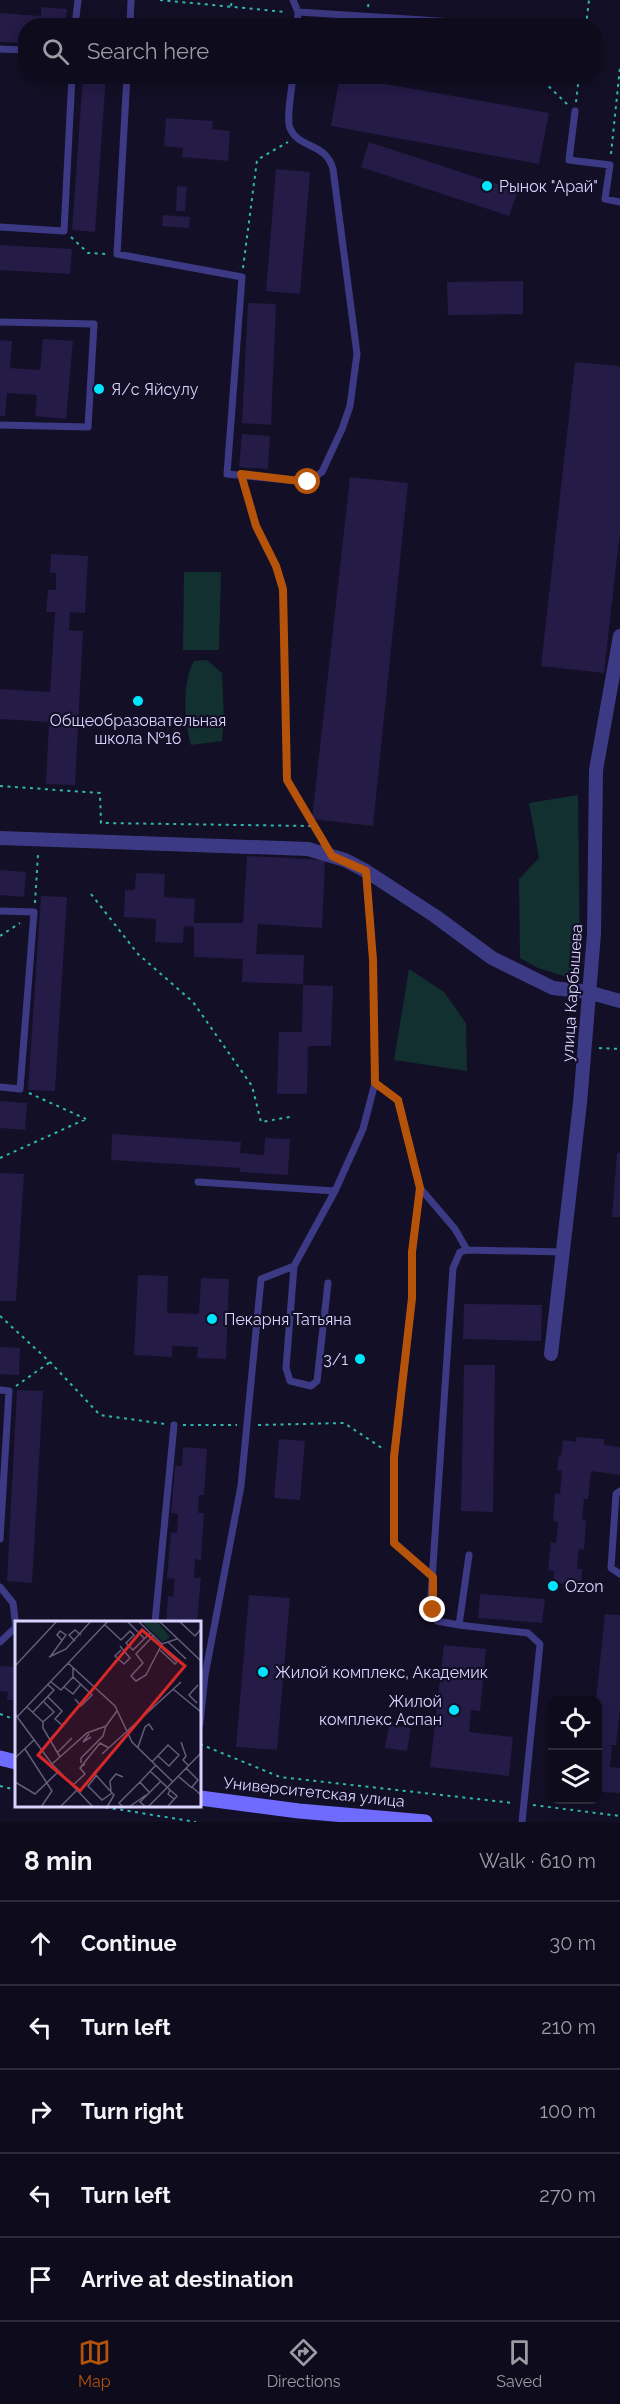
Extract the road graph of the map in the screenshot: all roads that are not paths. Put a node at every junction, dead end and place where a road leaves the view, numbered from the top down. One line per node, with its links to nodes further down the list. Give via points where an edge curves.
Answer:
1 (78, 0): 5 (lane)
2 (131, 0): 6 (lane)
3 (293, 0): 4 (lane)
4 (298, 12): 7 (lane); 8 (lane)
5 (76, 18)
6 (130, 18)
7 (298, 18)
8 (393, 18)
9 (0, 49): 10 (lane)
10 (18, 50)
11 (72, 84): 16 (lane, via 64,231)
12 (127, 84): 13 (lane, via 117,254 242,277 227,474 308,482 322,472 350,406 357,354 333,169 325,153 296,138 289,127)
13 (292, 84)
14 (575, 111): 15 (lane, via 569,160 610,165 604,199)
15 (620, 202)
16 (0, 227)
17 (0, 322): 18 (lane, via 94,324 88,427)
18 (0, 425)
19 (620, 636): 23 (street, улица Карбышева, via 596,770 594,934)
20 (0, 838): 21 (street, via 308,849)
21 (366, 871): 23 (street, via 492,958 553,988); 25 (lane, via 373,960)
22 (0, 911): 26 (lane, via 34,912 20,1089)
23 (588, 992): 24 (street); 31 (street, улица Карбышева)
24 (620, 1001)
25 (375, 1083): 28 (lane, via 398,1100); 29 (lane, via 363,1129)
26 (0, 1087)
27 (198, 1182): 29 (lane)
28 (420, 1188): 30 (lane, via 455,1229); 41 (lane, via 394,1457 394,1543)
29 (335, 1191): 32 (lane)
30 (467, 1250): 31 (lane); 41 (lane, via 460,1252 453,1268)
31 (563, 1252): 34 (street, улица Карбышева)
32 (294, 1266): 33 (lane, via 286,1368 290,1381 297,1384 311,1386 317,1381); 48 (lane, via 261,1279 241,1486)
33 (328, 1283)
34 (550, 1354)
35 (0, 1390): 38 (lane, via 9,1391)
36 (174, 1425): 44 (lane)
37 (620, 1491): 40 (lane, via 616,1494 611,1568)
38 (0, 1539)
39 (468, 1555): 45 (lane)
40 (620, 1574)
41 (433, 1577): 45 (lane, via 431,1595 437,1621)
42 (0, 1587): 43 (lane, via 13,1602)
43 (15, 1621)
44 (155, 1621)
45 (459, 1625): 55 (lane, via 528,1633 540,1644)
46 (15, 1629): 47 (lane)
47 (0, 1642)
48 (202, 1675): 49 (lane)
49 (201, 1700)
50 (0, 1758): 51 (main road)
51 (15, 1762)
52 (201, 1798): 53 (main road, Университетская улица)
53 (299, 1816): 54 (main road, Университетская улица)
54 (425, 1822)
55 (522, 1822)

